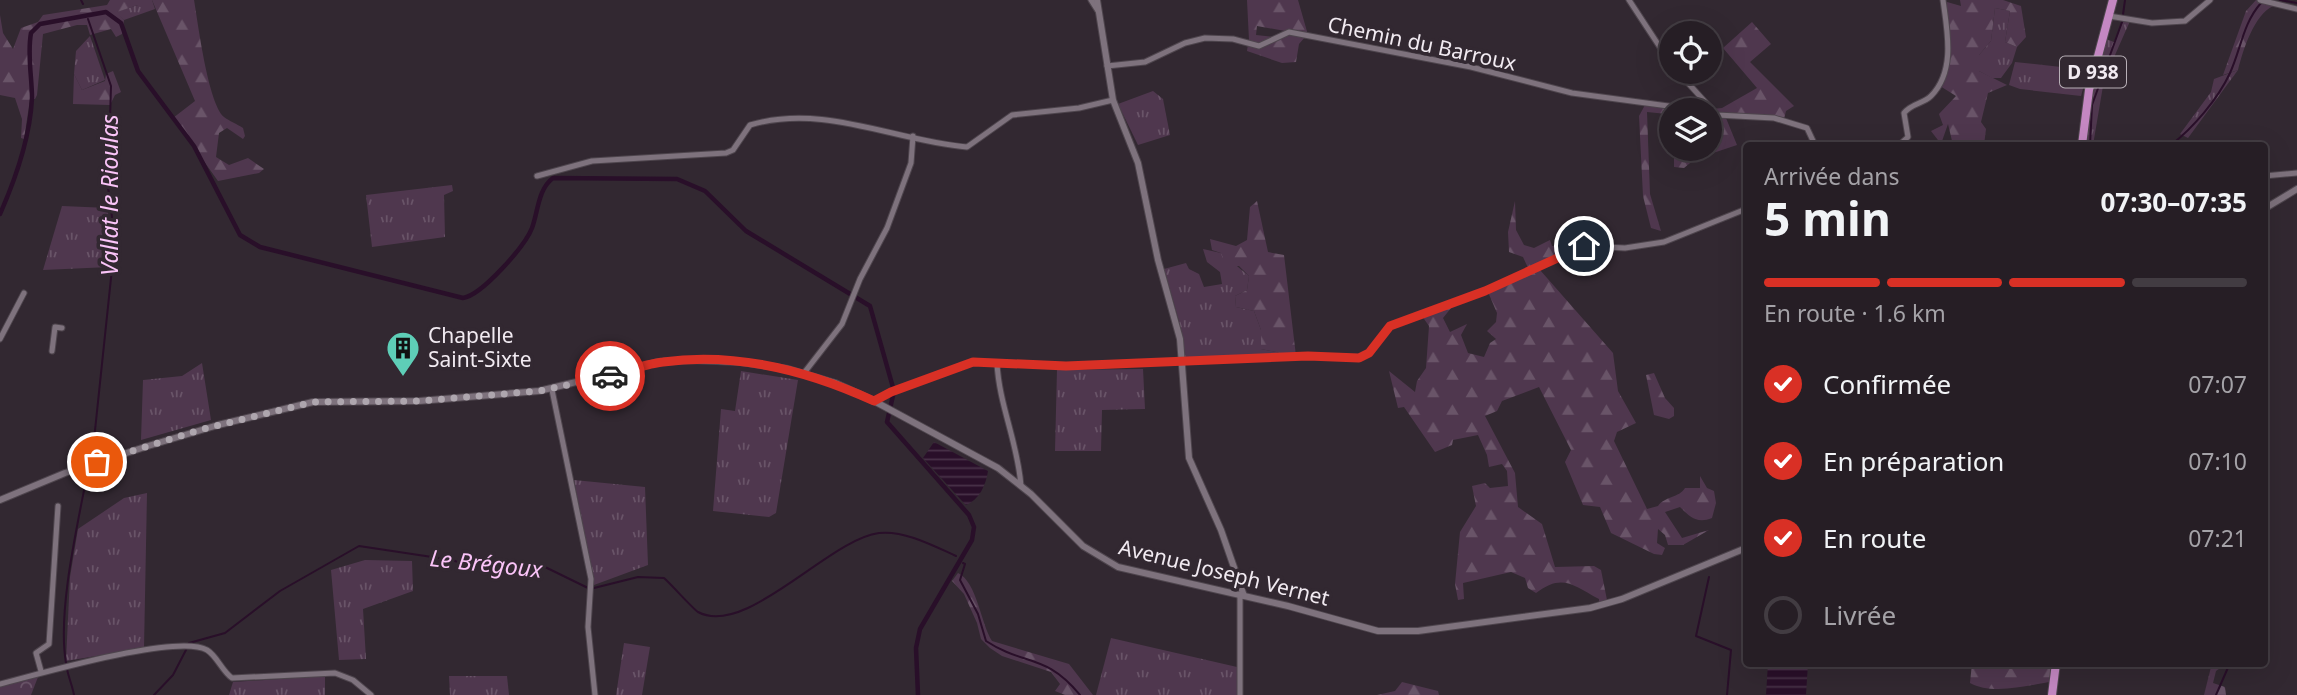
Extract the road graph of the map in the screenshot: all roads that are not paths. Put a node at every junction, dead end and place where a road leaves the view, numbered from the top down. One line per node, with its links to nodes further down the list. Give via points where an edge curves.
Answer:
1 (1091, 0): 9 (street)
2 (1097, 0): 9 (street)
3 (1629, 0): 11 (street)
4 (1943, 0): 20 (street, via 1948,38 1944,75 1930,97 1904,113 1908,137)
5 (2113, 0): 10 (main road, D 938)
6 (2210, 0): 10 (street, via 2185,21 2152,23)
7 (2262, 2): 8 (street)
8 (2297, 9)
9 (1098, 11): 12 (street)
10 (2109, 16): 21 (main road, D 938, via 2089,90)
11 (1659, 46)
12 (1107, 66): 15 (street); 16 (street, Chemin du Barroux, via 1145,62 1205,38 1259,46 1289,32 1471,67 1572,93)
13 (1688, 84): 14 (street)
14 (1700, 98)
15 (1113, 100): 18 (street, via 1012,115 967,147); 33 (street, via 1145,186)
16 (1659, 105)
17 (1722, 116): 19 (street, via 1785,120 1807,128)
18 (914, 136): 23 (street, via 838,121 769,122 750,125 726,153 592,161); 34 (street, via 911,163 887,228 836,333)
19 (1814, 142)
20 (1902, 142)
21 (2082, 142)
22 (2297, 173): 24 (street)
23 (537, 176)
24 (2268, 176)
25 (2297, 189): 26 (street)
26 (2268, 207)
27 (1743, 210): 33 (street, via 1664,242 1625,248 1584,246 1485,291 1390,326 1364,356)
28 (24, 293): 30 (street)
29 (62, 328): 31 (street, via 55,327)
30 (0, 339)
31 (52, 351)
32 (997, 363): 33 (street); 36 (street, via 966,363); 37 (street)
33 (1182, 363): 41 (street, via 1189,458 1236,572)
34 (804, 373): 35 (street, Avenue Joseph Vernet, via 741,362 674,361); 36 (street, Avenue Joseph Vernet)
35 (552, 390): 38 (street, Avenue Joseph Vernet, via 304,404 138,449); 46 (street, via 592,588 588,627)
36 (874, 401): 37 (street, Avenue Joseph Vernet, via 987,461)
37 (1021, 486): 41 (street, Avenue Joseph Vernet, via 1083,546 1109,563)
38 (0, 500)
39 (58, 506): 43 (street, via 50,644 36,653)
40 (1743, 549): 41 (street, Avenue Joseph Vernet, via 1597,607 1399,633 1362,628)
41 (1240, 595): 47 (street)
42 (2056, 667): 48 (main road)
43 (41, 671): 44 (street); 45 (street, via 188,646 211,653 232,678 335,673)
44 (0, 684)
45 (371, 695)
46 (595, 695)
47 (1240, 695)
48 (2052, 695)

